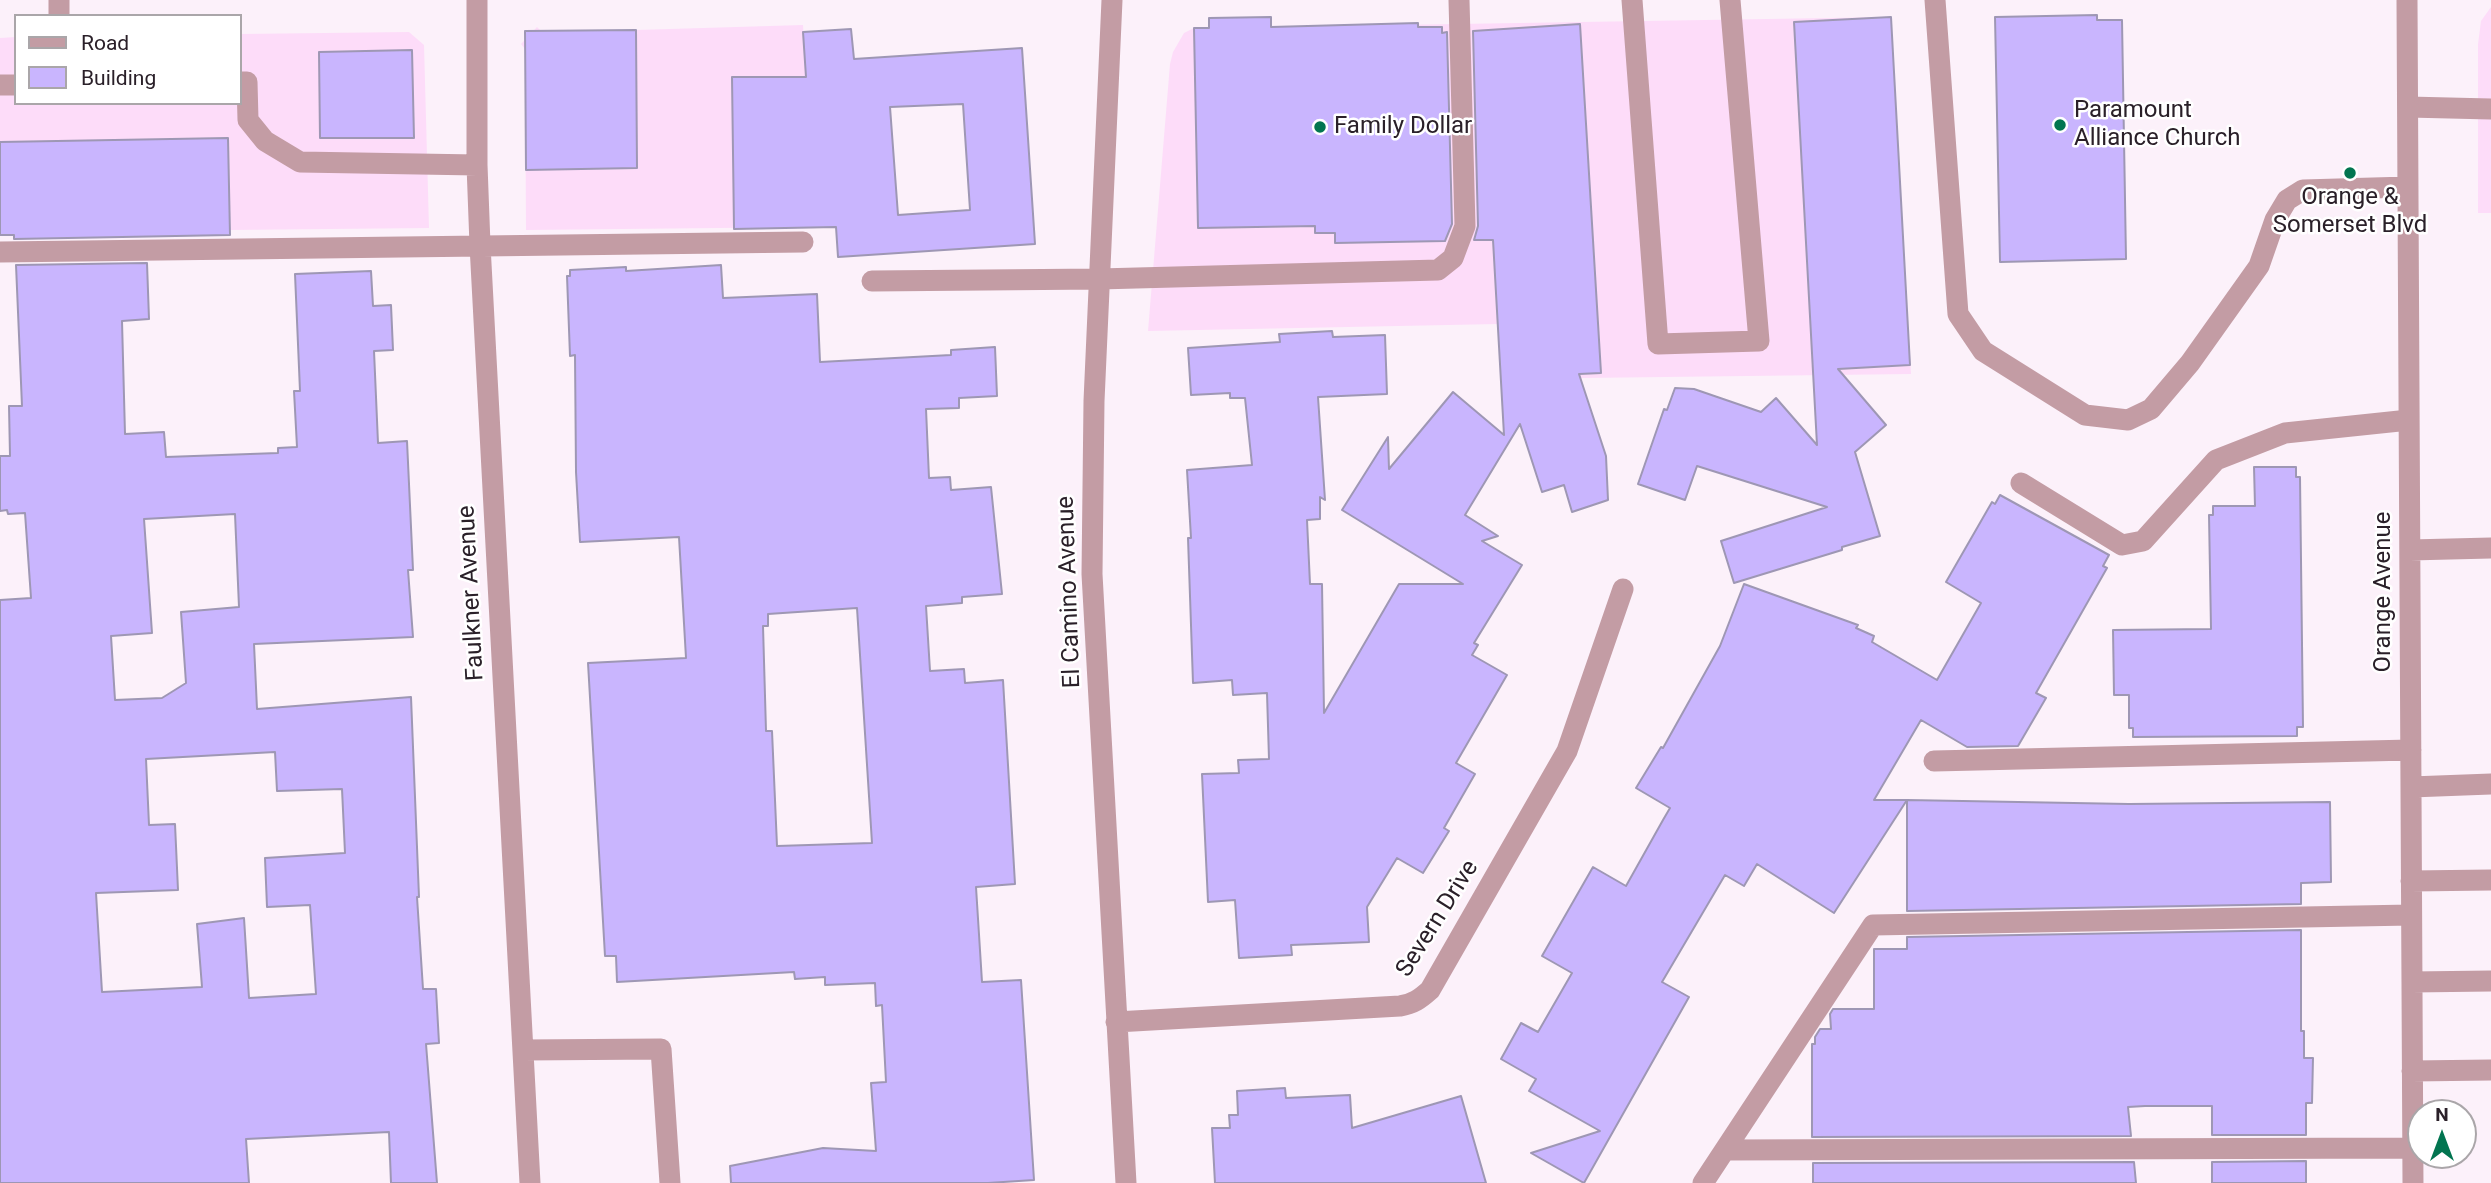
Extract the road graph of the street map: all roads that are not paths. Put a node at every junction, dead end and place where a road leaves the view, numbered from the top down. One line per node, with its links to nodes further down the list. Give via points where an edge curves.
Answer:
1 (477, 0): 11 (street, Faulkner Avenue)
2 (1112, 0): 16 (street, El Camino Avenue)
3 (1459, 0): 16 (street, via 1465,226 1453,258 1438,270)
4 (1632, 0): 5 (street, via 1658,344 1759,341)
5 (1730, 0)
6 (1935, 0): 12 (street, via 1958,314 1983,351 2085,415 2128,420 2151,409 2259,266 2287,200 2303,190)
7 (2407, 0): 9 (street, Orange Avenue)
8 (242, 82): 11 (street, via 247,82 248,120 265,141 300,162)
9 (2408, 107): 10 (street); 12 (street, Orange Avenue)
10 (2491, 109)
11 (477, 165): 14 (street, Faulkner Avenue)
12 (2408, 187): 18 (street, Orange Avenue)
13 (803, 242): 14 (street)
14 (480, 245): 15 (street); 33 (street, Faulkner Avenue)
15 (0, 252)
16 (1099, 279): 17 (street); 32 (street, El Camino Avenue, via 1092,574)
17 (872, 281)
18 (2409, 421): 19 (street, via 2285,433 2216,460 2143,541 2122,545); 21 (street, Orange Avenue)
19 (2021, 483)
20 (2491, 548): 21 (street)
21 (2410, 550): 23 (street, Orange Avenue)
22 (1623, 589): 32 (street, Severn Drive, via 1567,751 1424,996 1400,1006)
23 (2411, 750): 24 (street); 26 (street, Orange Avenue)
24 (1934, 761)
25 (2491, 784): 26 (street)
26 (2411, 787): 27 (street, Orange Avenue)
27 (2411, 880): 28 (street); 29 (street, Orange Avenue)
28 (2491, 880)
29 (2411, 915): 31 (street, Orange Avenue); 38 (street, via 1873,925)
30 (2491, 981): 31 (street)
31 (2412, 982): 35 (street, Orange Avenue)
32 (1116, 1021): 41 (street, El Camino Avenue)
33 (523, 1050): 39 (street, Faulkner Avenue); 40 (street, via 661,1049)
34 (2491, 1070): 35 (street)
35 (2413, 1071): 36 (street, Orange Avenue)
36 (2413, 1099)
37 (2407, 1148): 38 (street)
38 (1726, 1150): 42 (street)
39 (530, 1183)
40 (670, 1183)
41 (1126, 1183)
42 (1703, 1183)

